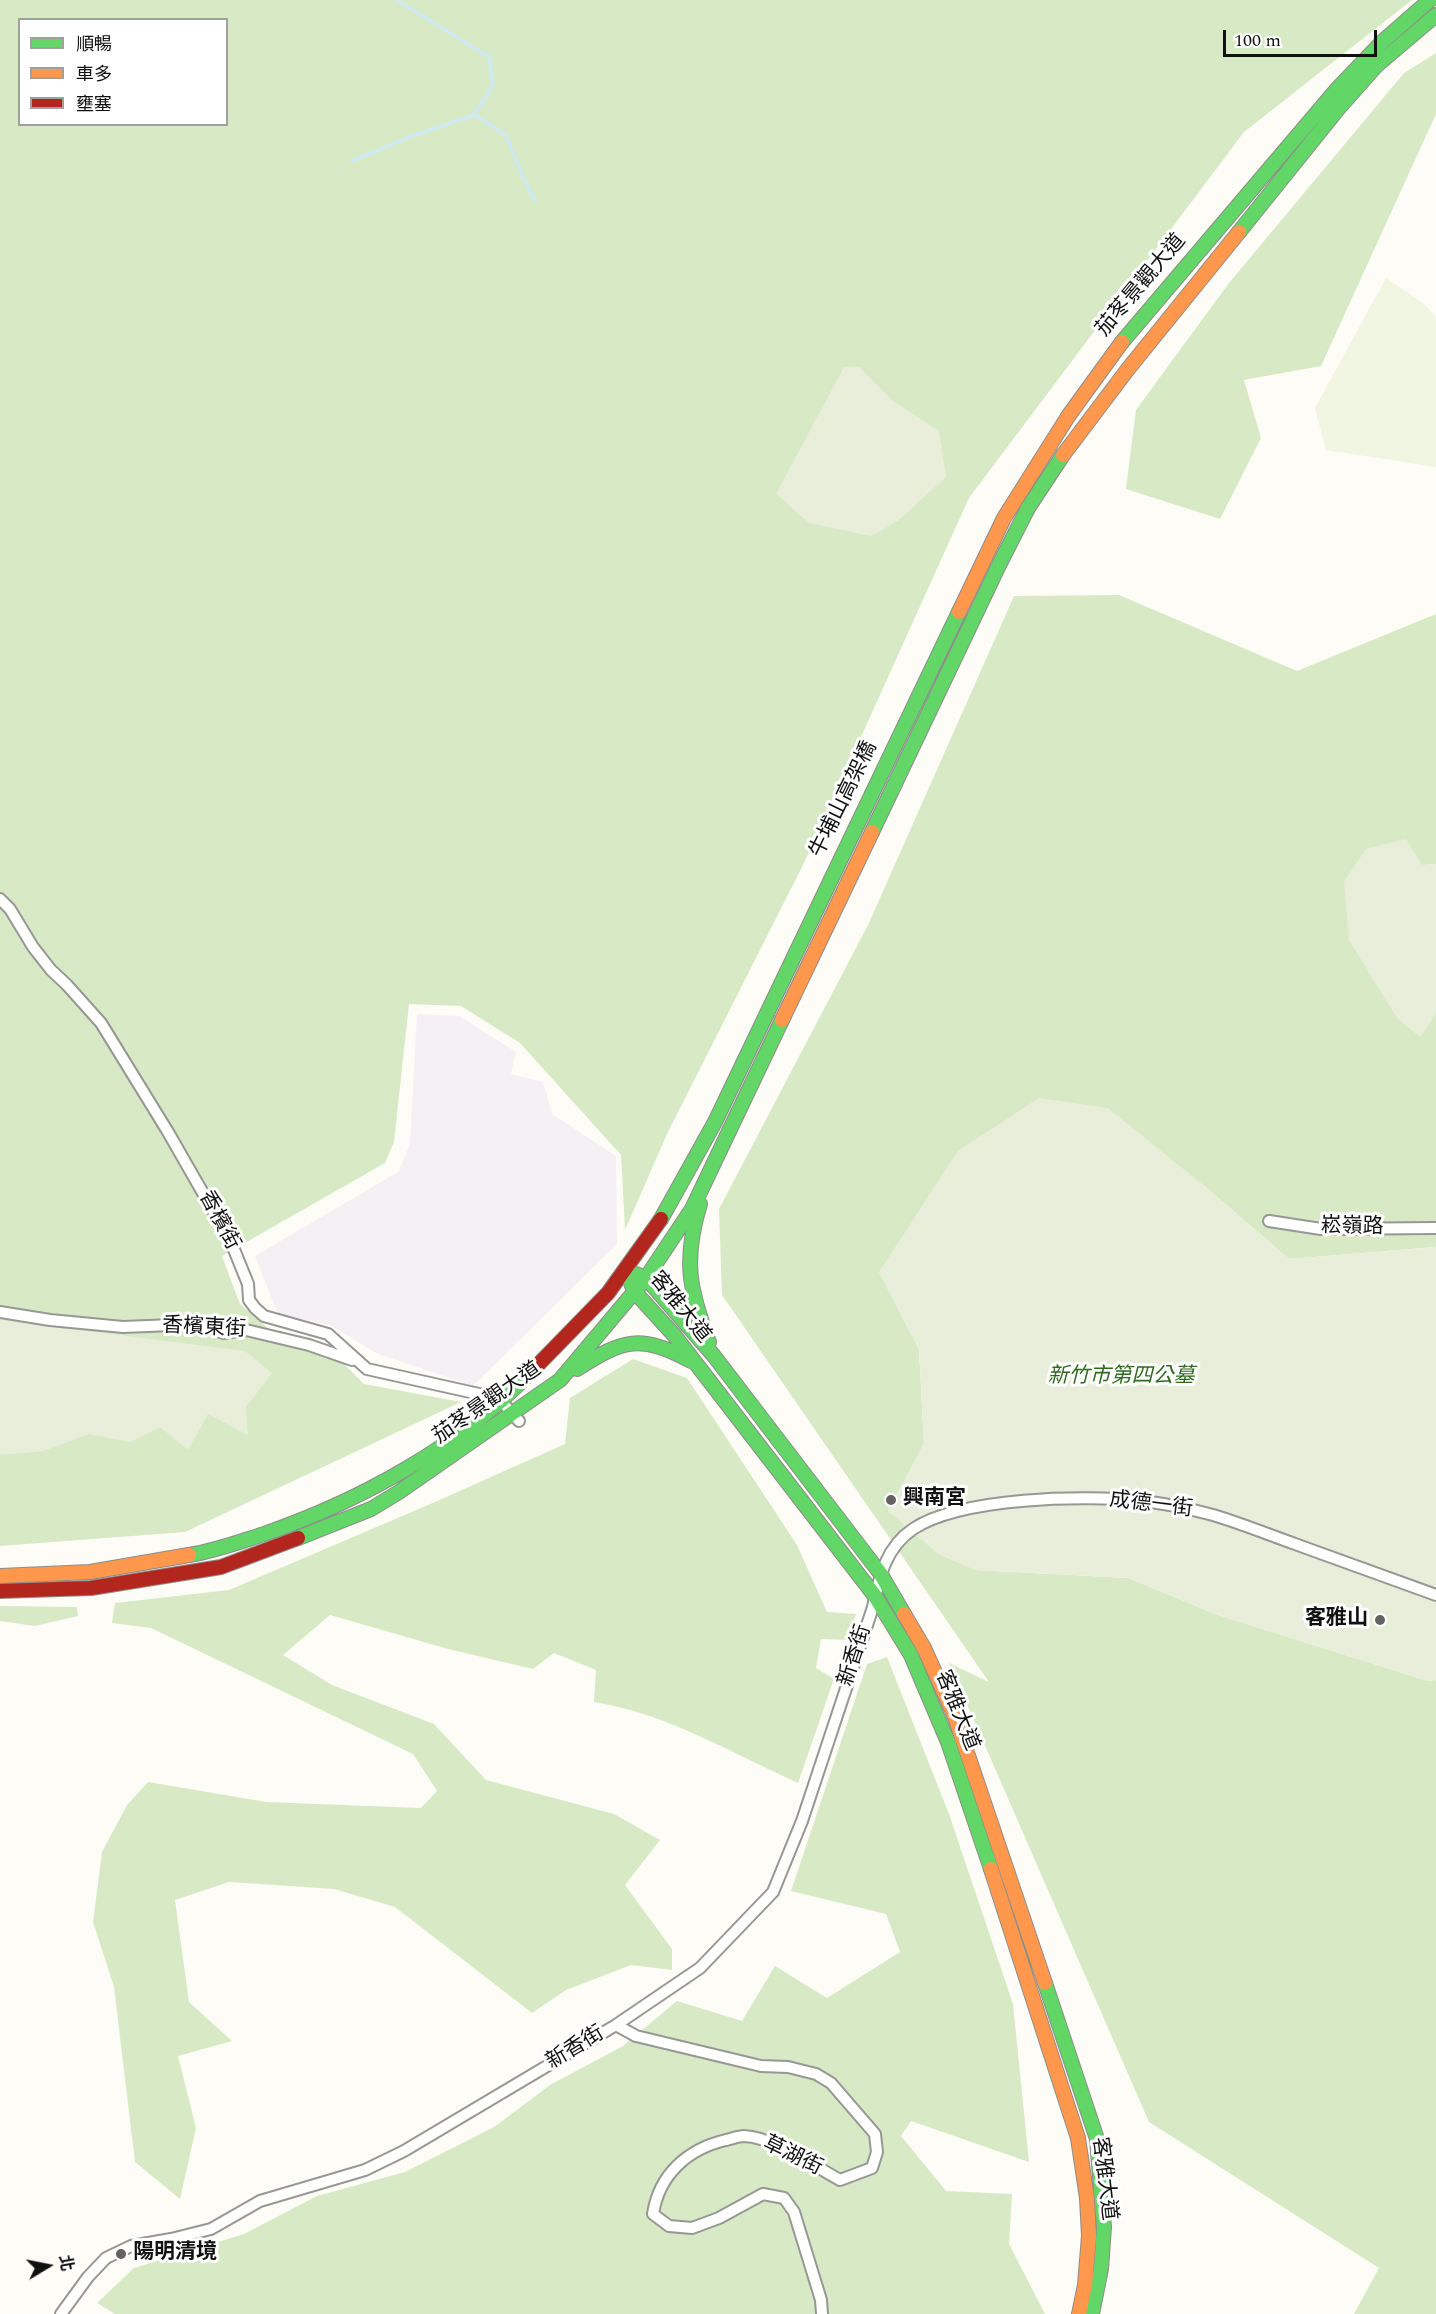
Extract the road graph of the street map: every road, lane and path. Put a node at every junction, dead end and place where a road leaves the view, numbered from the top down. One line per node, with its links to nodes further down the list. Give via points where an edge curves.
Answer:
1 (1430, 0): 3 (street, 茄苳景觀大道, via 1366,55 1327,97 1112,355 1004,518)
2 (1436, 15): 4 (street, 茄苳景觀大道, via 1376,66 1338,109 1056,464 1028,508)
3 (944, 642): 6 (street, 牛埔山高架橋)
4 (960, 650): 7 (street, 牛埔山高架橋)
5 (0, 899): 17 (street, 香檳街, via 51,970 101,1023 231,1242 255,1308 264,1316 328,1334)
6 (784, 976): 11 (street, 茄苳景觀大道, via 715,1122 662,1218)
7 (799, 981): 8 (street, 茄苳景觀大道)
8 (712, 1170): 12 (street, 茄苳景觀大道, via 692,1209); 15 (street, via 694,1221 688,1276)
9 (1269, 1221): 10 (street, 崧嶺路, via 1321,1229)
10 (1436, 1228)
11 (625, 1270): 12 (street, 客雅大道); 13 (street, 客雅大道); 19 (street, 茄苳景觀大道, via 608,1293)
12 (646, 1278): 13 (street, 茄苳景觀大道); 15 (street, 客雅大道)
13 (634, 1291): 16 (street, 客雅大道); 18 (street, 茄苳景觀大道)
14 (0, 1312): 17 (street, 香檳東街, via 123,1327 198,1324 223,1333 246,1330 330,1352)
15 (714, 1356): 21 (street, 客雅大道)
16 (698, 1365): 18 (street, via 663,1346 642,1341 605,1350); 25 (street, 客雅大道)
17 (367, 1369): 19 (street, 香檳街)
18 (560, 1380): 20 (street, 茄苳景觀大道)
19 (502, 1402): 20 (street); 22 (street, 茄苳景觀大道, via 451,1441 312,1517 213,1551 90,1572)
20 (515, 1417): 23 (street, 茄苳景觀大道, via 371,1509 221,1567 92,1588)
21 (880, 1574): 24 (street, 成德一街, via 897,1544 913,1529 975,1506 1083,1499 1142,1501 1212,1515); 25 (street, 新香街); 27 (street, 客雅大道, via 924,1648 955,1717 1097,2139 1105,2232)
22 (0, 1576)
23 (0, 1591)
24 (1436, 1595)
25 (875, 1596): 26 (street, 新香街, via 802,1821 773,1892 700,1968); 27 (street, 客雅大道, via 911,1655 948,1742 1078,2138 1087,2198)
26 (616, 2025): 28 (street, 新香街, via 404,2151 365,2170 260,2201 211,2229 131,2246 106,2258); 29 (street, 草湖街, via 636,2036 760,2066 816,2074 831,2084 875,2134 877,2152 872,2168 840,2180 766,2142 743,2136 714,2143 683,2159 666,2176 656,2197 653,2214 669,2226 692,2228 763,2194 784,2198 794,2212)
27 (1092, 2287): 30 (street); 31 (street)
28 (61, 2314)
29 (822, 2314)
30 (1079, 2314)
31 (1092, 2314)

